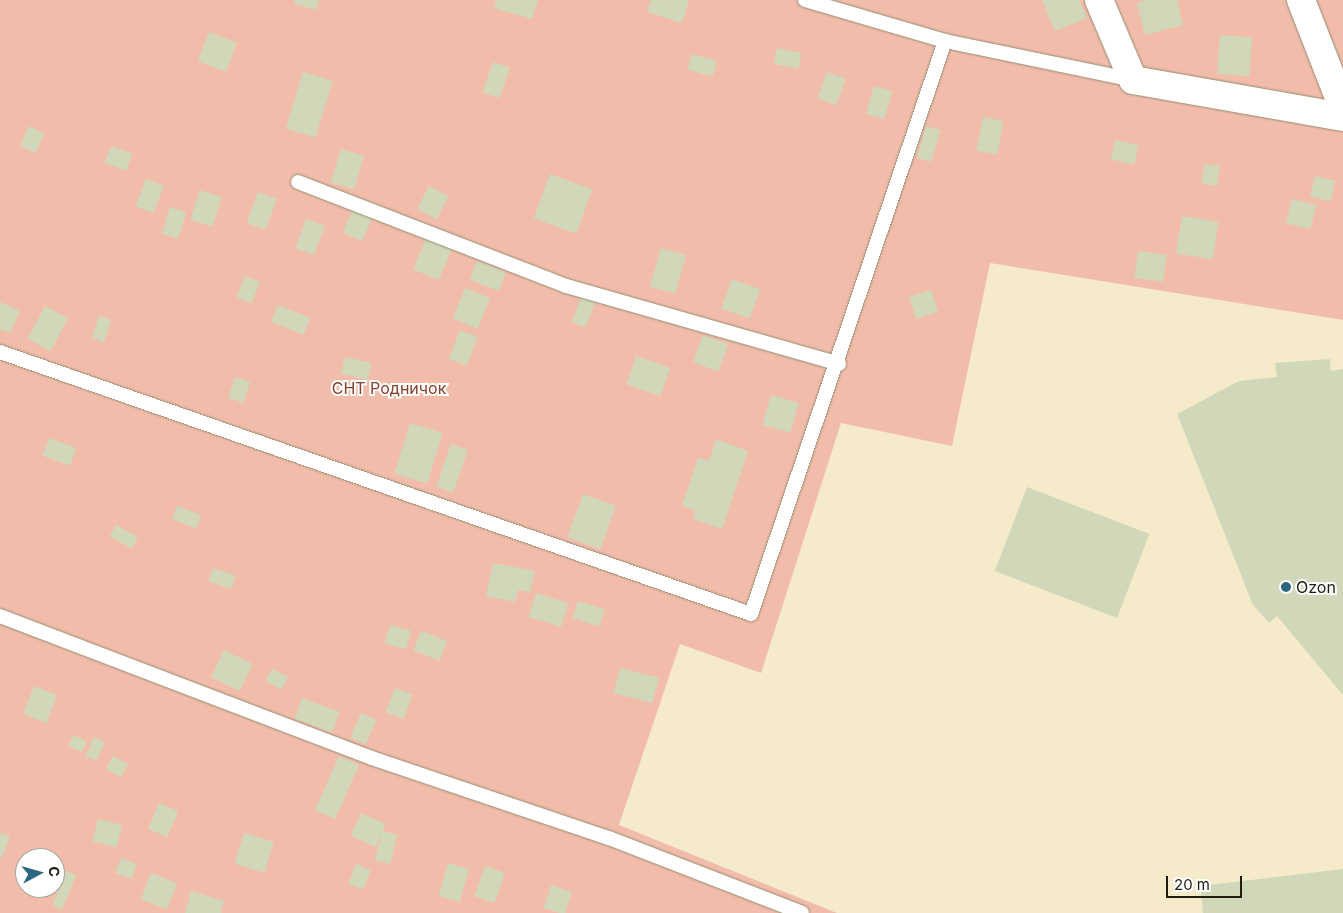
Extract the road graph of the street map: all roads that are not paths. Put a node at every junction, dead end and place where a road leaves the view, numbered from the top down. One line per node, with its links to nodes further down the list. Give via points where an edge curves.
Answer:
1 (805, 0): 4 (lane)
2 (1099, 0): 6 (street)
3 (1302, 0): 7 (street)
4 (842, 6): 5 (lane)
5 (946, 41): 6 (lane); 11 (lane)
6 (1133, 80): 8 (street)
7 (1343, 108)
8 (1343, 117)
9 (298, 182): 11 (lane, via 566,286)
10 (0, 352): 11 (lane, via 751,614)
11 (839, 364)
12 (0, 616): 13 (lane, via 372,758 609,838)
13 (802, 913)

